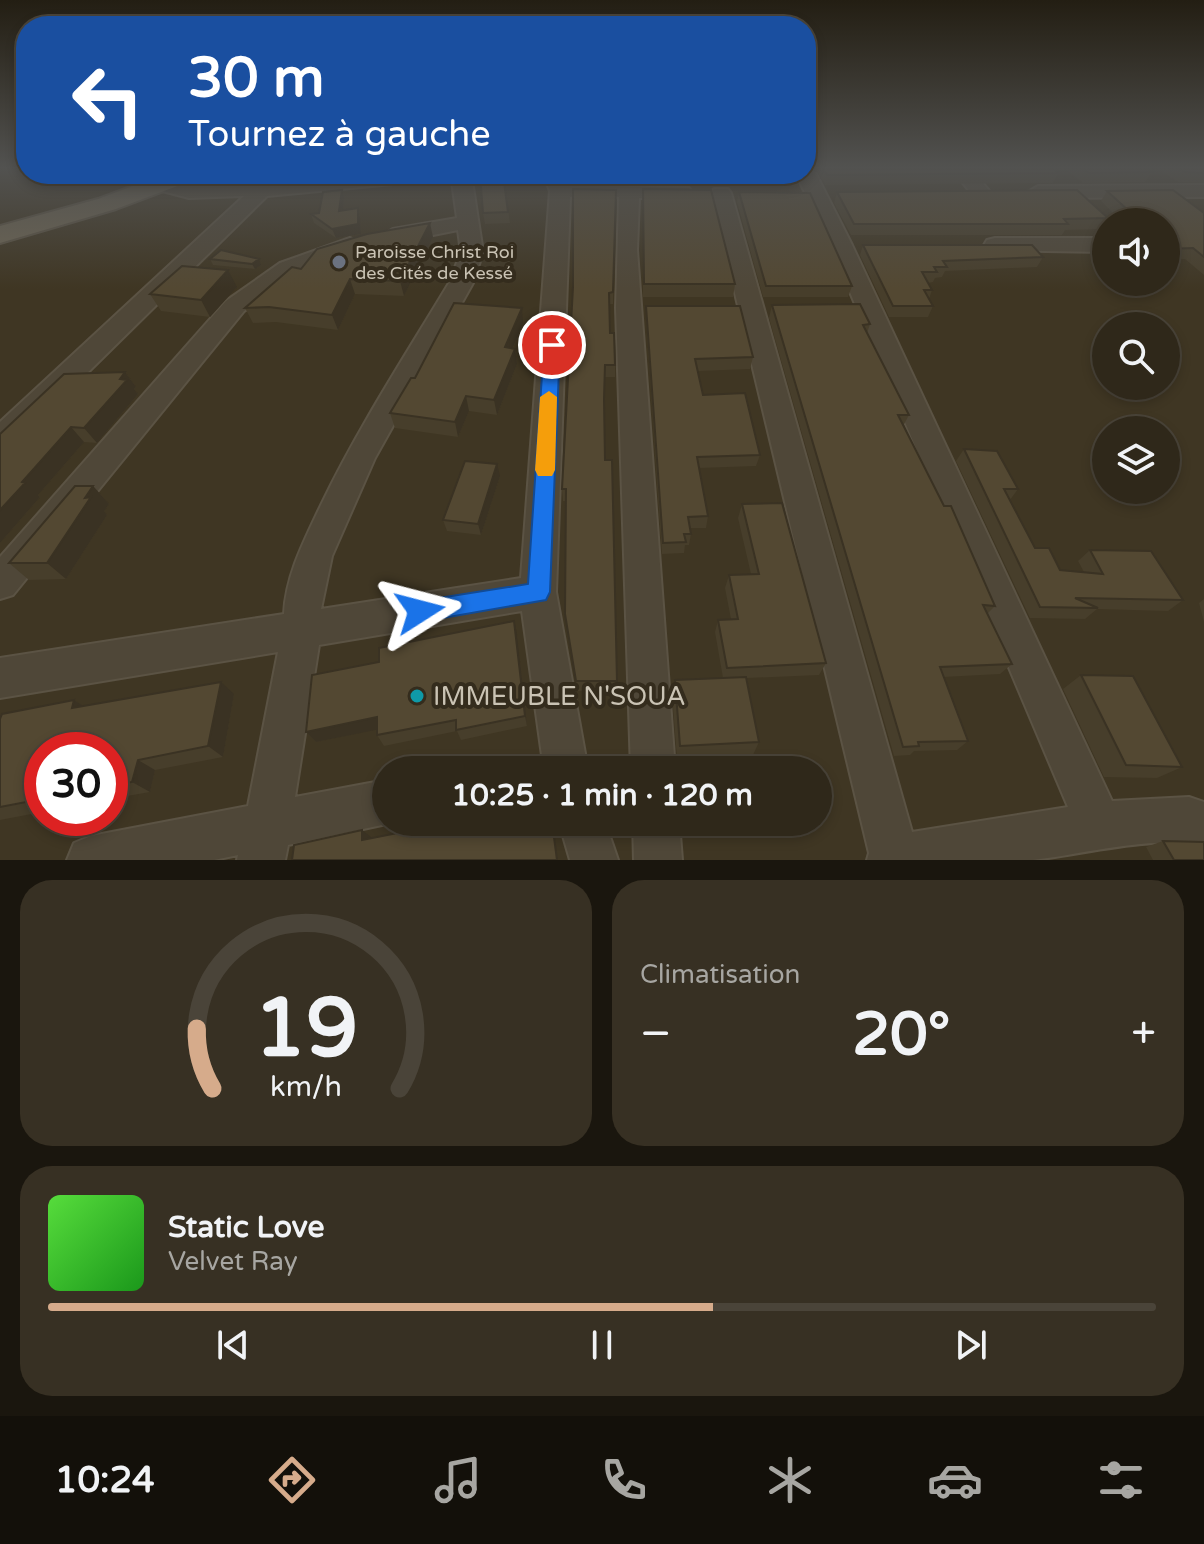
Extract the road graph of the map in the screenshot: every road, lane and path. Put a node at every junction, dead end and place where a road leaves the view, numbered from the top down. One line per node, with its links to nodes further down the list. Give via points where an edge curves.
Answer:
1 (84, 209): 10 (main road)
2 (242, 209): 9 (street)
3 (468, 209): 8 (street)
4 (556, 209): 18 (street)
5 (628, 209): 22 (street, via 626,250 644,308)
6 (732, 209): 30 (street, via 750,308)
7 (829, 209): 24 (street, via 856,245 853,307)
8 (470, 222): 15 (street, via 364,241 316,255); 19 (street, via 472,252 461,283 360,457 314,556 303,597)
9 (220, 230): 11 (street); 16 (street)
10 (0, 235)
11 (185, 235)
12 (966, 245): 13 (street)
13 (1092, 245)
14 (235, 277): 15 (street)
15 (263, 280): 17 (street, via 235,306)
16 (0, 440)
17 (0, 583)
18 (538, 592): 19 (street); 21 (street)
19 (302, 630): 20 (street); 28 (street)
20 (0, 678)
21 (557, 756)
22 (653, 756)
23 (372, 808): 28 (street)
24 (1099, 825): 25 (street, via 1189,820); 29 (street)
25 (1204, 825)
26 (586, 836): 32 (street)
27 (657, 836): 33 (street)
28 (263, 844): 31 (street)
29 (996, 852): 30 (street)
30 (893, 859)
31 (91, 860)
32 (594, 860)
33 (658, 860)

